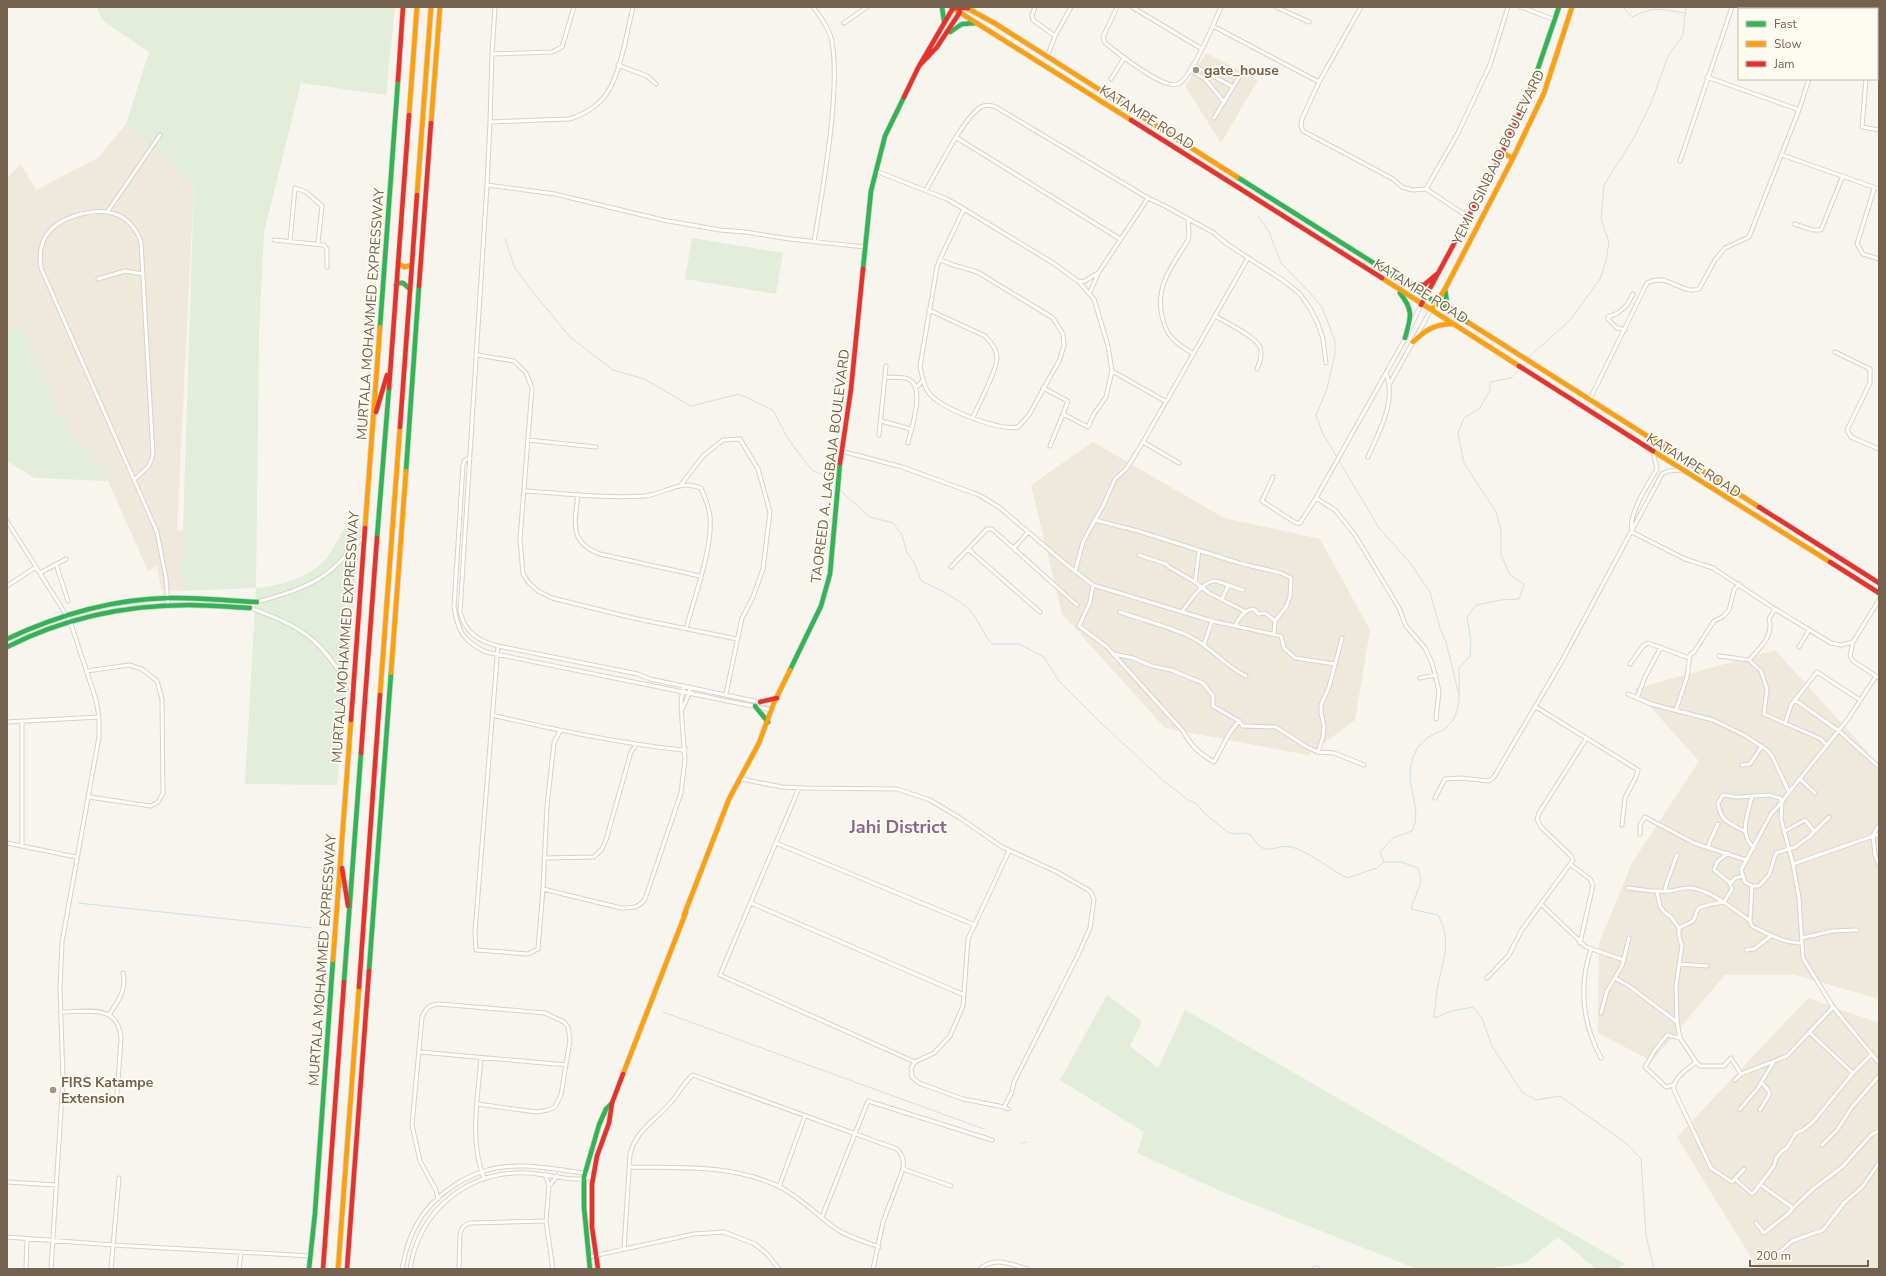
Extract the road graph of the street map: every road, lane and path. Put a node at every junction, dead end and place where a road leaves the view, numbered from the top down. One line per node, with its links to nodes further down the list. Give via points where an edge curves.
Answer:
1 (403, 7): 130 (main road, MURTALA MOHAMMED EXPRESSWAY)
2 (417, 7): 85 (main road, MURTALA MOHAMMED EXPRESSWAY)
3 (431, 7): 86 (main road)
4 (440, 7): 302 (main road)
5 (495, 7): 35 (street)
6 (574, 7): 35 (street, via 562,47 552,52)
7 (633, 7): 39 (street)
8 (813, 7): 79 (street, via 827,27 832,40 834,63 834,96 828,151)
9 (867, 7): 29 (street)
10 (942, 7): 27 (main road)
11 (1035, 7): 33 (street, via 1033,20)
12 (1071, 7): 33 (street)
13 (1117, 7): 37 (street, via 1103,40)
14 (1132, 7): 34 (street)
15 (1221, 7): 31 (street)
16 (1276, 7): 28 (street)
17 (1361, 7): 49 (street)
18 (1508, 7): 66 (street, via 1490,65 1458,133)
19 (1521, 7): 26 (street)
20 (1559, 7): 26 (main road, YEMI OSINBAJO BOULEVARD)
21 (1572, 7): 61 (main road, YEMI OSINBAJO BOULEVARD, via 1544,93)
22 (1732, 7): 44 (street)
23 (952, 8): 25 (main road, KATAMPE ROAD); 27 (main road, TAOREED A. LAGBAJA BOULEVARD)
24 (967, 8): 25 (main road); 36 (main road, KATAMPE ROAD)
25 (959, 9): 30 (main road, KATAMPE ROAD); 32 (main road, TAOREED A. LAGBAJA BOULEVARD)
26 (1556, 20): 59 (main road, YEMI OSINBAJO BOULEVARD, via 1533,83)
27 (944, 21): 40 (main road, TAOREED A. LAGBAJA BOULEVARD)
28 (1309, 22)
29 (844, 23)
30 (976, 23): 32 (main road, via 957,25); 95 (main road, KATAMPE ROAD)
31 (1213, 26): 34 (street); 49 (street)
32 (946, 36): 40 (main road, TAOREED A. LAGBAJA BOULEVARD)
33 (1055, 36): 36 (street)
34 (1202, 49): 38 (street)
35 (492, 54): 55 (street)
36 (1047, 57): 93 (main road, KATAMPE ROAD)
37 (1124, 58): 41 (street, via 1173,85 1182,82); 45 (street)
38 (1193, 65): 41 (street); 42 (street)
39 (618, 66): 50 (street, via 647,76); 55 (street, via 607,94 582,115 569,119)
40 (918, 68): 63 (main road, TAOREED A. LAGBAJA BOULEVARD, via 885,136)
41 (1190, 70): 46 (street)
42 (1210, 74): 46 (street); 51 (street)
43 (1241, 74): 51 (street)
44 (1707, 77): 53 (street); 62 (street)
45 (1111, 79)
46 (1206, 80): 52 (street)
47 (1809, 80): 53 (street)
48 (1866, 80): 56 (street, via 1862,127)
49 (1319, 82): 66 (street, via 1302,119 1303,131 1393,179 1402,187 1413,190)
50 (656, 84)
51 (1233, 87): 52 (street)
52 (1224, 102): 54 (street)
53 (1799, 110): 60 (street)
54 (1214, 118)
55 (490, 122): 65 (street)
56 (1879, 130)
57 (160, 135): 72 (street)
58 (957, 138): 69 (street); 70 (street, via 977,110 986,105 996,107); 76 (street)
59 (1502, 153): 61 (main road); 73 (main road, YEMI OSINBAJO BOULEVARD)
60 (1782, 155): 64 (street); 108 (street, via 1749,237 1726,248 1715,260 1699,289 1691,290 1664,280 1654,279 1647,283)
61 (1513, 158): 96 (main road, YEMI OSINBAJO BOULEVARD)
62 (1680, 161)
63 (876, 171): 69 (street); 81 (main road, TAOREED A. LAGBAJA BOULEVARD, via 871,191)
64 (1842, 178): 67 (street); 75 (street, via 1821,230)
65 (487, 185): 79 (street, via 555,194 663,220 720,230); 113 (street)
66 (1426, 189): 73 (street)
67 (1874, 189): 68 (street); 84 (street, via 1857,244 1863,254)
68 (1879, 189)
69 (926, 190): 71 (street)
70 (1148, 198): 74 (street); 76 (street)
71 (964, 208): 83 (street); 92 (street)
72 (108, 211): 90 (street, via 135,229 141,242); 146 (street, via 90,211 67,217 55,225 43,242 40,260 46,280)
73 (1470, 218): 88 (main road, YEMI OSINBAJO BOULEVARD)
74 (1188, 220): 82 (street, via 1214,233); 112 (street, via 1188,240 1166,277 1159,299 1167,332 1172,339)
75 (1794, 224)
76 (1120, 239): 89 (street)
77 (274, 240): 78 (street)
78 (290, 241): 80 (street); 80 (street, via 294,188 306,192 322,206)
79 (814, 242): 81 (street)
80 (318, 243): 87 (street, via 327,249)
81 (865, 247): 139 (main road, TAOREED A. LAGBAJA BOULEVARD, via 851,389)
82 (1248, 258): 106 (street); 114 (street, via 1284,281 1310,308 1323,339)
83 (940, 259): 103 (street); 124 (street, via 979,273 1053,318 1063,334 1064,345 1060,359)
84 (1879, 259)
85 (398, 263): 86 (main road, via 404,267); 94 (main road, MURTALA MOHAMMED EXPRESSWAY)
86 (412, 265): 97 (main road)
87 (327, 267)
88 (1442, 268): 93 (main road, via 1424,284); 100 (main road, YEMI OSINBAJO BOULEVARD)
89 (1099, 272): 92 (street); 98 (street)
90 (143, 274): 91 (street, via 125,271); 146 (street, via 153,454 149,466)
91 (98, 279)
92 (1079, 282): 98 (street)
93 (1406, 284): 100 (main road, KATAMPE ROAD)
94 (396, 285): 97 (main road, via 403,283); 115 (main road, MURTALA MOHAMMED EXPRESSWAY)
95 (1396, 288): 102 (main road, KATAMPE ROAD); 109 (main road, via 1410,306 1412,313)
96 (1445, 289): 101 (main road, YEMI OSINBAJO BOULEVARD); 105 (main road, via 1447,303)
97 (410, 290): 286 (main road)
98 (1090, 292): 118 (street, via 1101,319)
99 (1633, 294): 108 (street, via 1627,305 1608,317 1617,328)
100 (1426, 297): 101 (main road, KATAMPE ROAD); 102 (main road, YEMI OSINBAJO BOULEVARD)
101 (1436, 303): 104 (main road, YEMI OSINBAJO BOULEVARD); 105 (main road, KATAMPE ROAD)
102 (1422, 305): 104 (main road, KATAMPE ROAD); 109 (street)
103 (929, 310): 121 (street, via 920,366); 128 (street, via 985,336 992,342 996,351 996,365)
104 (1430, 310): 107 (main road, KATAMPE ROAD); 110 (street)
105 (1453, 313): 125 (main road, KATAMPE ROAD)
106 (1214, 316): 112 (street); 117 (street, via 1254,339 1260,346 1261,358)
107 (1452, 324): 110 (main road, via 1440,323 1433,326); 140 (main road, KATAMPE ROAD)
108 (1625, 330): 125 (street)
109 (1406, 338): 119 (street)
110 (1413, 342): 122 (street)
111 (1836, 352): 138 (street, via 1870,369 1870,384 1847,430 1851,437)
112 (1194, 354): 126 (street)
113 (477, 355): 133 (street, via 514,361 526,373 532,388); 142 (street)
114 (1326, 363)
115 (391, 364): 130 (main road); 303 (main road, MURTALA MOHAMMED EXPRESSWAY)
116 (886, 366): 120 (street)
117 (1257, 369)
118 (1112, 372): 126 (street); 127 (street, via 1106,397 1088,427)
119 (1386, 374): 122 (street); 150 (street)
120 (885, 377): 123 (street, via 909,379); 129 (street)
121 (923, 380): 123 (street); 128 (street, via 928,393 940,404)
122 (1390, 383): 141 (street, via 1384,421)
123 (916, 388): 131 (street, via 917,402)
124 (1043, 388): 127 (street, via 1068,401); 128 (street, via 1029,415 1018,426 1004,427)
125 (1590, 399): 168 (main road, KATAMPE ROAD)
126 (1165, 401): 134 (street)
127 (1063, 414): 136 (street)
128 (973, 417)
129 (881, 421): 131 (street); 132 (street)
130 (373, 423): 155 (main road, MURTALA MOHAMMED EXPRESSWAY)
131 (911, 429): 135 (street)
132 (879, 435)
133 (528, 440): 137 (street); 148 (street)
134 (1143, 442): 143 (street); 151 (street, via 1127,468 1115,479)
135 (908, 443)
136 (1050, 446)
137 (596, 447)
138 (1879, 449)
139 (841, 451): 153 (street, via 902,467 979,495 999,506); 225 (main road, TAOREED A. LAGBAJA BOULEVARD, via 830,574 819,612)
140 (1653, 452): 144 (main road, KATAMPE ROAD); 154 (street, via 1657,469 1631,520)
141 (1368, 457)
142 (469, 458): 203 (street, via 460,612 466,629 474,637); 206 (street, via 463,465 454,607 457,624 466,640 481,649)
143 (1179, 463)
144 (1686, 472): 154 (street, via 1676,469 1662,474); 175 (main road, KATAMPE ROAD)
145 (1273, 477): 150 (street, via 1262,501 1296,523 1300,523)
146 (135, 479): 176 (street, via 160,544)
147 (680, 486): 149 (street, via 646,496); 166 (street, via 692,484 701,488 707,504 710,525 707,552); 199 (street, via 703,456 723,440 740,439 758,468 770,512 767,542 763,569 742,618)
148 (524, 491): 149 (street); 194 (street, via 521,563 529,583 538,591 567,602)
149 (578, 494): 166 (street, via 576,534 579,542 590,551)
150 (1316, 498): 214 (street, via 1335,510 1355,535 1399,608 1406,626 1425,648)
151 (1095, 520): 158 (street); 164 (street, via 1083,542)
152 (7, 521): 162 (street)
153 (1028, 532): 156 (street); 164 (street)
154 (1632, 532): 169 (street, via 1685,559 1713,568); 231 (street)
155 (365, 536): 180 (street, via 317,580); 220 (main road, MURTALA MOHAMMED EXPRESSWAY)
156 (1014, 548): 157 (street, via 995,531 987,529); 182 (street)
157 (968, 549): 163 (street); 185 (street)
158 (1199, 551): 167 (street); 192 (street, via 1291,578 1290,597)
159 (1140, 555): 167 (street, via 1166,564)
160 (66, 559): 161 (street)
161 (56, 564): 165 (street); 179 (street)
162 (36, 567): 165 (street); 171 (street)
163 (951, 567)
164 (1075, 572): 170 (street)
165 (40, 573): 189 (street)
166 (700, 576): 194 (street)
167 (1195, 582): 173 (street)
168 (1879, 583)
169 (1739, 584): 184 (street); 209 (street, via 1734,590 1729,610 1714,621)
170 (1093, 585): 187 (street); 207 (street, via 1090,602 1079,626)
171 (7, 586)
172 (1228, 586): 173 (street, via 1212,582); 174 (street); 177 (street)
173 (1202, 588): 177 (street); 187 (street)
174 (1243, 590)
175 (1879, 593)
176 (167, 598): 180 (main road); 181 (street); 189 (main road, via 109,604)
177 (1222, 599): 188 (street)
178 (1879, 600): 200 (street)
179 (68, 601)
180 (258, 602)
181 (168, 605): 183 (main road); 190 (main road, via 122,609)
182 (1077, 605)
183 (250, 608): 220 (street, via 293,625 308,635 327,654)
184 (1774, 609): 195 (street); 210 (street, via 1769,619 1771,631)
185 (1040, 612)
186 (1120, 612): 201 (street, via 1190,636)
187 (1182, 612): 191 (street)
188 (1246, 612): 192 (street, via 1254,609 1258,614 1265,613); 193 (street)
189 (66, 614): 190 (street); 197 (main road)
190 (70, 621): 202 (main road); 213 (street)
191 (1212, 622): 193 (street); 201 (street)
192 (1275, 622): 196 (street)
193 (1235, 626): 196 (street)
194 (686, 629): 199 (street)
195 (1809, 630): 200 (street, via 1831,643 1841,645); 205 (street)
196 (1274, 634): 211 (street, via 1281,636 1284,648 1295,658)
197 (7, 638)
198 (1342, 638): 211 (street)
199 (737, 639): 223 (street)
200 (1853, 642): 216 (street, via 1850,656 1853,661)
201 (1204, 645): 215 (street)
202 (7, 646)
203 (498, 646): 206 (street); 218 (street, via 638,674)
204 (1661, 647): 209 (street); 212 (street, via 1646,644); 226 (street)
205 (1799, 647)
206 (497, 654): 221 (street); 235 (street)
207 (1114, 654): 239 (street, via 1203,682 1213,696 1213,706); 239 (street, via 1165,709 1200,754 1214,762)
208 (1719, 656): 210 (street)
209 (1689, 658): 234 (street)
210 (1749, 660): 242 (street, via 1761,670 1766,683 1764,714)
211 (1335, 664): 250 (street, via 1321,705 1324,725)
212 (1630, 664)
213 (87, 671): 236 (street); 260 (street, via 124,665 137,666 157,681 162,700 163,793 160,799 151,806)
214 (1436, 675): 217 (street); 237 (street, via 1440,691)
215 (1246, 676)
216 (1878, 677): 228 (street)
217 (1420, 678)
218 (684, 686): 219 (street); 221 (street)
219 (690, 687): 222 (street); 223 (street)
220 (352, 691): 284 (main road, MURTALA MOHAMMED EXPRESSWAY)
221 (683, 692): 222 (street); 233 (street)
222 (689, 694): 230 (street); 233 (street)
223 (726, 694): 229 (street)
224 (1628, 694): 226 (street)
225 (777, 698): 229 (main road); 232 (main road, TAOREED A. LAGBAJA BOULEVARD)
226 (1637, 698): 234 (street)
227 (1795, 700): 228 (street, via 1817,672); 242 (street); 244 (street)
228 (1860, 700): 244 (street)
229 (760, 702): 232 (street)
230 (755, 706): 232 (street); 241 (main road)
231 (1536, 707): 245 (street); 261 (street, via 1492,780 1445,779)
232 (772, 708): 241 (main road, TAOREED A. LAGBAJA BOULEVARD)
233 (682, 710): 249 (street)
234 (1676, 710): 247 (street, via 1713,720)
235 (492, 715): 243 (street); 295 (street, via 475,932 476,950 521,953 534,952 538,949)
236 (99, 717): 238 (street); 260 (street, via 99,737)
237 (1436, 719)
238 (22, 721): 240 (street); 275 (street)
239 (1239, 721): 250 (street, via 1242,726 1276,726 1294,740)
240 (7, 722)
241 (768, 722): 254 (main road, TAOREED A. LAGBAJA BOULEVARD)
242 (1785, 724): 248 (street, via 1821,739)
243 (560, 731): 246 (street); 283 (street, via 554,743 552,756)
244 (1839, 731): 248 (street); 253 (street)
245 (1586, 739): 265 (street, via 1638,770 1625,798); 288 (street, via 1537,819 1541,827 1571,856)
246 (636, 745): 249 (street, via 682,750); 283 (street, via 631,752 602,849 594,857)
247 (1762, 746): 251 (street, via 1750,764); 257 (street, via 1774,759)
248 (1828, 746): 255 (street)
249 (685, 748): 295 (street, via 681,793 646,899 641,905 621,908)
250 (1318, 752): 252 (street, via 1334,753)
251 (1742, 764)
252 (1364, 765)
253 (1879, 767)
254 (741, 779): 256 (street); 290 (main road, TAOREED A. LAGBAJA BOULEVARD, via 729,799)
255 (1800, 779): 257 (street); 258 (street)
256 (799, 788): 274 (street); 279 (street, via 897,789 907,792 930,800)
257 (1789, 792): 262 (street)
258 (1815, 793)
259 (1752, 796): 262 (street, via 1772,795 1780,798); 268 (street); 268 (street, via 1723,795 1718,803 1720,815 1724,820)
260 (89, 797): 282 (street)
261 (1434, 798)
262 (1782, 802): 269 (street, via 1781,819); 277 (street, via 1771,814)
263 (1829, 817): 267 (street)
264 (1718, 824): 276 (street)
265 (1622, 825)
266 (1879, 825): 272 (street)
267 (1814, 831): 269 (street, via 1805,820); 278 (street)
268 (1744, 832): 277 (street, via 1747,842)
269 (1785, 832): 278 (street)
270 (1640, 834): 276 (street, via 1640,825 1645,817)
271 (1879, 834): 272 (street)
272 (1873, 835): 287 (street); 289 (street, via 1875,856)
273 (7, 843): 275 (street)
274 (776, 843): 299 (street); 305 (street)
275 (22, 845): 282 (street)
276 (1708, 848): 280 (street)
277 (1754, 848): 285 (street)
278 (1789, 849): 287 (street); 293 (street, via 1776,853 1769,875 1759,886)
279 (1009, 851): 305 (street); 347 (street, via 1057,872 1090,891 1094,899 1090,928)
280 (1728, 853): 285 (street); 292 (street, via 1717,862 1714,870)
281 (1676, 855): 296 (street)
282 (76, 856): 323 (street, via 62,942)
283 (544, 858): 295 (street)
284 (340, 859): 303 (main road); 391 (main road, MURTALA MOHAMMED EXPRESSWAY)
285 (1746, 860): 291 (street, via 1741,870)
286 (368, 864): 302 (main road); 399 (main road)
287 (1793, 864): 310 (street)
288 (1571, 865): 300 (street); 311 (street, via 1590,878 1593,885)
289 (1879, 865)
290 (700, 873): 301 (main road, TAOREED A. LAGBAJA BOULEVARD); 345 (main road, TAOREED A. LAGBAJA BOULEVARD)
291 (1743, 876): 292 (street, via 1735,878); 293 (street, via 1745,882)
292 (1730, 884): 298 (street, via 1732,889)
293 (1752, 886): 304 (street)
294 (1628, 888): 297 (street)
295 (543, 889)
296 (1666, 891): 297 (street); 298 (street, via 1691,888)
297 (1657, 892): 306 (street, via 1660,906)
298 (1724, 902): 304 (street); 306 (street, via 1701,906 1693,921)
299 (751, 903): 321 (street); 333 (street, via 720,975)
300 (1541, 904): 311 (street); 319 (street, via 1521,931 1509,955)
301 (684, 914)
302 (373, 915): 400 (main road)
303 (350, 916): 398 (main road, MURTALA MOHAMMED EXPRESSWAY)
304 (1750, 921): 308 (street, via 1752,926)
305 (975, 925): 321 (street, via 968,939)
306 (1679, 928): 316 (street, via 1682,946)
307 (1857, 930): 310 (street, via 1832,931)
308 (1770, 936): 312 (street); 314 (street, via 1754,949)
309 (1629, 938): 315 (street)
310 (1802, 938): 312 (street)
311 (1580, 942): 313 (street)
312 (1802, 943): 322 (street, via 1803,958)
313 (1591, 948): 315 (street); 332 (street, via 1586,968 1585,1016 1591,1039)
314 (1746, 950)
315 (1624, 960): 320 (street)
316 (1680, 964): 317 (street); 326 (street, via 1676,985)
317 (1707, 966)
318 (123, 974): 325 (street, via 125,986)
319 (1487, 978)
320 (1615, 978): 324 (street, via 1607,991); 326 (street)
321 (964, 994): 333 (street, via 963,1006 950,1036 934,1053)
322 (1833, 1007): 327 (street); 330 (street)
323 (61, 1012): 325 (street, via 102,1012); 370 (street, via 64,1079)
324 (1601, 1013)
325 (109, 1015): 344 (street, via 116,1020 121,1031)
326 (1677, 1022): 328 (street)
327 (1809, 1032): 335 (street, via 1787,1056); 338 (street)
328 (1680, 1038): 334 (street); 343 (street, via 1667,1035 1645,1067 1666,1087)
329 (420, 1052): 331 (street); 337 (street, via 422,1018 431,1005 545,1013 564,1022 568,1027 570,1040); 375 (street, via 412,1125 420,1161)
330 (1872, 1054): 336 (street); 338 (street)
331 (481, 1058): 337 (street); 346 (street)
332 (1601, 1058)
333 (915, 1062): 347 (street, via 911,1068 912,1077 919,1083 963,1099)
334 (1696, 1062): 339 (street, via 1700,1066 1724,1066 1732,1058); 343 (street)
335 (1773, 1062): 339 (street); 342 (street)
336 (1879, 1063)
337 (566, 1065): 346 (street, via 561,1095 555,1107 536,1112)
338 (1853, 1073): 371 (street, via 1813,1122 1796,1134 1776,1158 1774,1166)
339 (1741, 1074): 341 (street)
340 (1879, 1076): 355 (street, via 1852,1107 1837,1130)
341 (1734, 1080)
342 (1761, 1082): 349 (street); 350 (street, via 1769,1091)
343 (1673, 1085): 367 (street, via 1711,1168 1732,1182)
344 (117, 1095)
345 (612, 1103): 361 (main road, TAOREED A. LAGBAJA BOULEVARD, via 606,1109 599,1125); 364 (main road, TAOREED A. LAGBAJA BOULEVARD)
346 (477, 1104): 360 (street, via 476,1142)
347 (1004, 1106): 348 (street)
348 (1008, 1109)
349 (1740, 1109)
350 (1760, 1110)
351 (805, 1116): 353 (street); 357 (street, via 693,1075 633,1143); 374 (street)
352 (1879, 1131): 378 (street, via 1872,1134 1842,1167)
353 (854, 1134): 354 (street, via 868,1101); 359 (street, via 897,1149 904,1161); 379 (street)
354 (992, 1140)
355 (1822, 1145)
356 (1879, 1163): 389 (street, via 1863,1186 1844,1203 1823,1230 1792,1241)
357 (629, 1167): 374 (street, via 726,1170 745,1173); 387 (street)
358 (1744, 1169): 367 (street)
359 (903, 1170): 373 (street); 386 (street, via 883,1222)
360 (482, 1173): 361 (street, via 516,1166); 366 (street); 376 (street, via 466,1178)
361 (585, 1173): 364 (street); 368 (main road, TAOREED A. LAGBAJA BOULEVARD)
362 (545, 1174): 363 (street); 366 (street, via 508,1172); 372 (street)
363 (557, 1176): 368 (street); 372 (street)
364 (592, 1177): 368 (street); 390 (main road, TAOREED A. LAGBAJA BOULEVARD, via 590,1204)
365 (119, 1178): 385 (street)
366 (484, 1178): 402 (street, via 448,1199 435,1212 417,1241)
367 (1735, 1179): 371 (street, via 1752,1194)
368 (584, 1180): 392 (main road, TAOREED A. LAGBAJA BOULEVARD)
369 (7, 1182): 370 (street)
370 (56, 1185): 384 (street)
371 (1761, 1185): 378 (street)
372 (549, 1186): 380 (street)
373 (951, 1186)
374 (779, 1187): 379 (street)
375 (436, 1190): 376 (street); 377 (street)
376 (443, 1193): 377 (street)
377 (438, 1199): 401 (street, via 415,1229)
378 (1793, 1208): 381 (street, via 1764,1233)
379 (822, 1218): 386 (street, via 849,1235)
380 (546, 1221): 403 (street, via 466,1224 460,1234); 404 (street)
381 (1756, 1223)
382 (7, 1237): 383 (street)
383 (27, 1238): 384 (street); 393 (street)
384 (53, 1241): 385 (street); 394 (street)
385 (113, 1245): 388 (street); 395 (street)
386 (879, 1246): 408 (street)
387 (624, 1249): 390 (street); 407 (street, via 694,1234 724,1232 755,1244)
388 (241, 1252): 391 (street); 396 (street)
389 (1774, 1254)
390 (595, 1255): 392 (street); 406 (main road, TAOREED A. LAGBAJA BOULEVARD)
391 (310, 1256): 397 (main road, MURTALA MOHAMMED EXPRESSWAY)
392 (588, 1257): 405 (main road, TAOREED A. LAGBAJA BOULEVARD)
393 (26, 1269)
394 (51, 1269)
395 (110, 1269)
396 (240, 1269)
397 (309, 1269)
398 (323, 1269)
399 (338, 1269)
400 (347, 1269)
401 (402, 1269)
402 (410, 1269)
403 (459, 1269)
404 (553, 1269)
405 (590, 1269)
406 (598, 1269)
407 (779, 1269)
408 (873, 1269)
409 (980, 1269): 410 (street, via 994,1262)
410 (1027, 1269)

